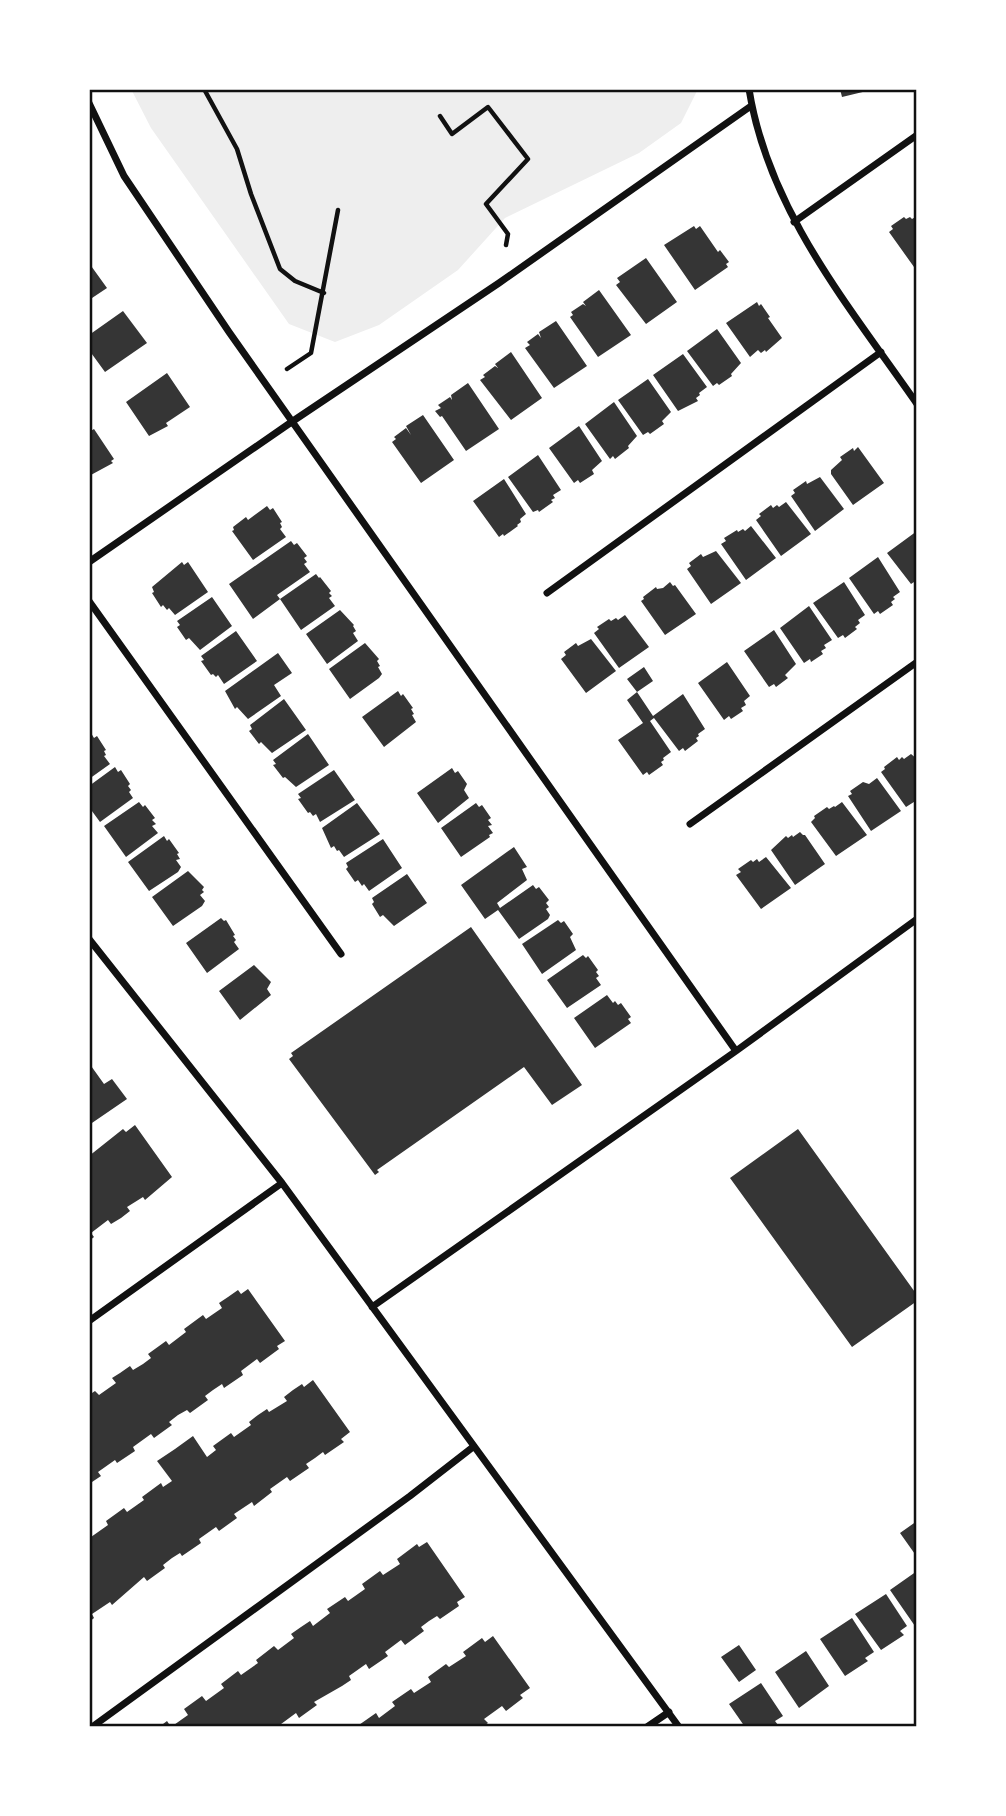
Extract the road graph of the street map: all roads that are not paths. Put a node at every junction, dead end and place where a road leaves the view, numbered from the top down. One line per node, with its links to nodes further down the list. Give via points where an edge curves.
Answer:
1 (749, 89): 3 (street)
2 (89, 103): 8 (street, via 124,176)
3 (751, 106): 5 (street, via 769,170); 8 (street)
4 (917, 135): 5 (street)
5 (794, 222): 6 (street)
6 (881, 352): 7 (street); 10 (street)
7 (917, 404)
8 (293, 421): 9 (street); 17 (street)
9 (89, 562)
10 (547, 593)
11 (89, 601): 16 (street)
12 (917, 662): 13 (street)
13 (690, 824)
14 (917, 919): 17 (street)
15 (89, 939): 18 (street)
16 (341, 954)
17 (736, 1051): 19 (street)
18 (282, 1182): 19 (street); 20 (street)
19 (372, 1307): 21 (street)
20 (89, 1321)
21 (472, 1447): 22 (street); 23 (street)
22 (669, 1712): 24 (street); 25 (street)
23 (92, 1727)
24 (647, 1727)
25 (679, 1727)

